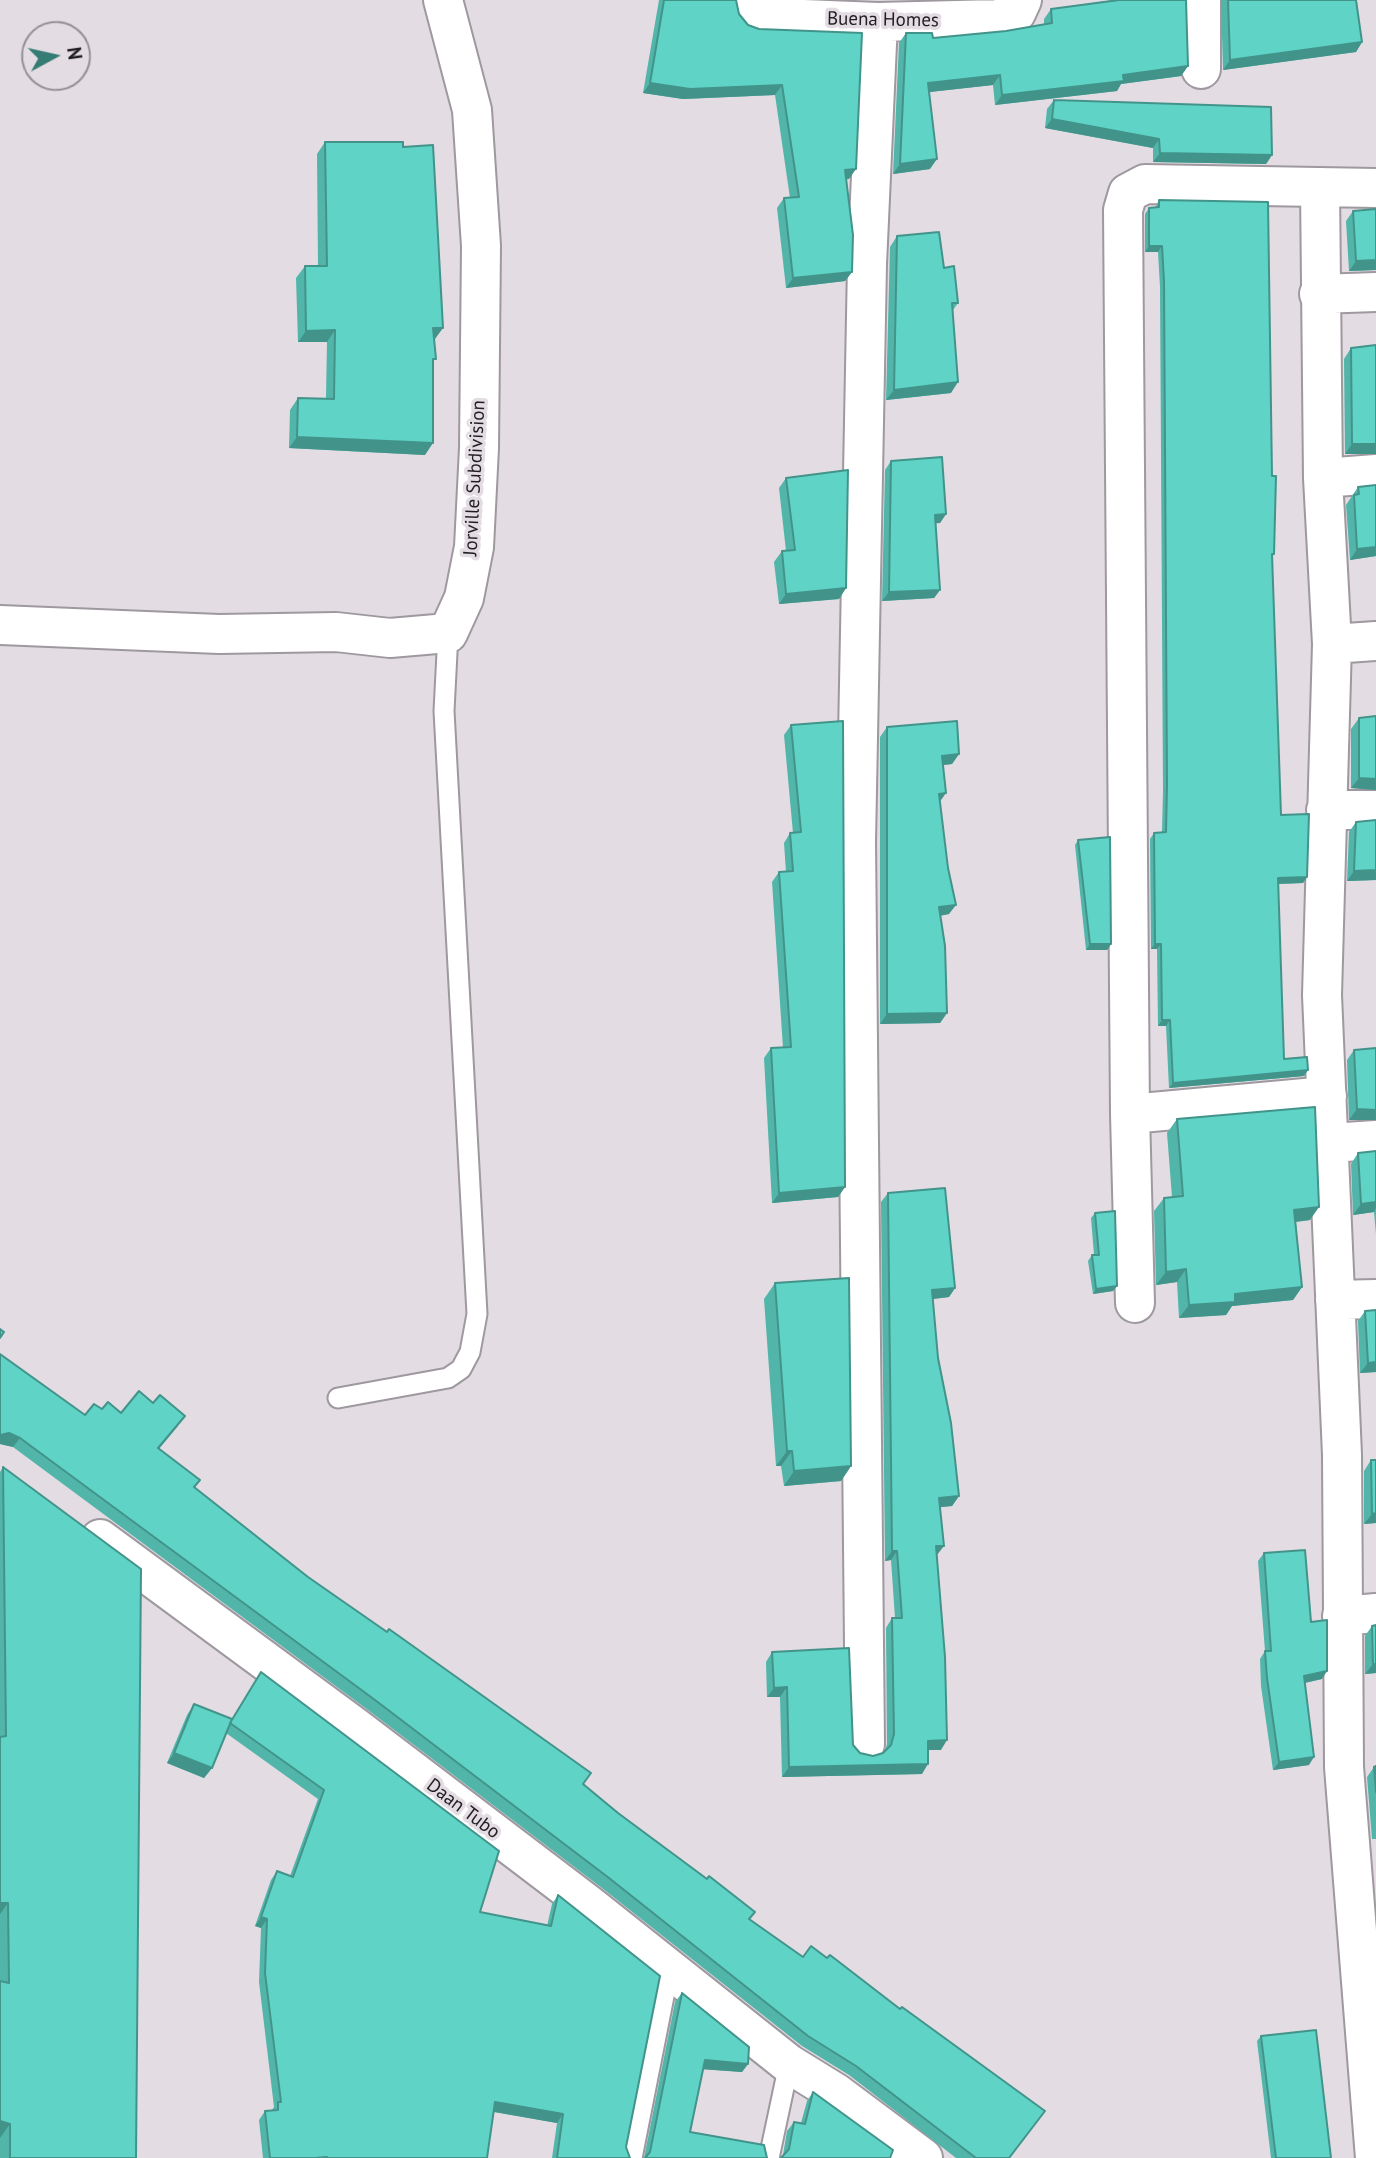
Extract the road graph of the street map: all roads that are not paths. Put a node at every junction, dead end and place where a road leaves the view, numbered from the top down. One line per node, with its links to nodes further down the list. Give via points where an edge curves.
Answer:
1 (443, 0): 14 (street, Jorville Subdivision, via 472,110 481,246 474,547 464,598)
2 (747, 0): 5 (street, Buena Homes, via 753,17)
3 (1022, 0): 5 (street, Buena Homes, via 1016,13 998,19)
4 (1200, 0): 6 (street)
5 (878, 22): 30 (street, via 867,264 856,842)
6 (1201, 69)
7 (1320, 187): 8 (street); 10 (street); 20 (street, via 1145,184 1128,193 1123,210)
8 (1376, 188)
9 (1376, 292): 10 (street)
10 (1320, 294): 12 (street)
11 (1376, 474): 12 (street)
12 (1323, 478): 16 (street)
13 (0, 625): 14 (street, via 219,634 336,632 390,638)
14 (447, 633): 26 (lane, via 444,711 477,1314 470,1352 461,1369 448,1378)
15 (1376, 641): 16 (street)
16 (1332, 644): 17 (street)
17 (1326, 810): 18 (street); 19 (street, via 1322,995)
18 (1376, 810)
19 (1327, 1096): 20 (street); 22 (street)
20 (1130, 1114): 25 (street)
21 (1376, 1140): 22 (street)
22 (1330, 1143): 24 (street)
23 (1376, 1298): 24 (street)
24 (1335, 1300): 27 (street)
25 (1135, 1303)
26 (338, 1398)
27 (1359, 1454): 29 (street)
28 (67, 1514): 33 (street, Daan Tubo, via 367,1735)
29 (1359, 1614): 31 (street)
30 (865, 1744)
31 (1360, 1766): 32 (street)
32 (1365, 1920): 35 (street)
33 (669, 1971): 34 (street, Daan Tubo); 37 (lane)
34 (789, 2064): 36 (street, Daan Tubo, via 836,2093); 38 (lane)
35 (1373, 2088): 39 (street)
36 (910, 2153)
37 (632, 2158)
38 (769, 2158)
39 (1375, 2158)

